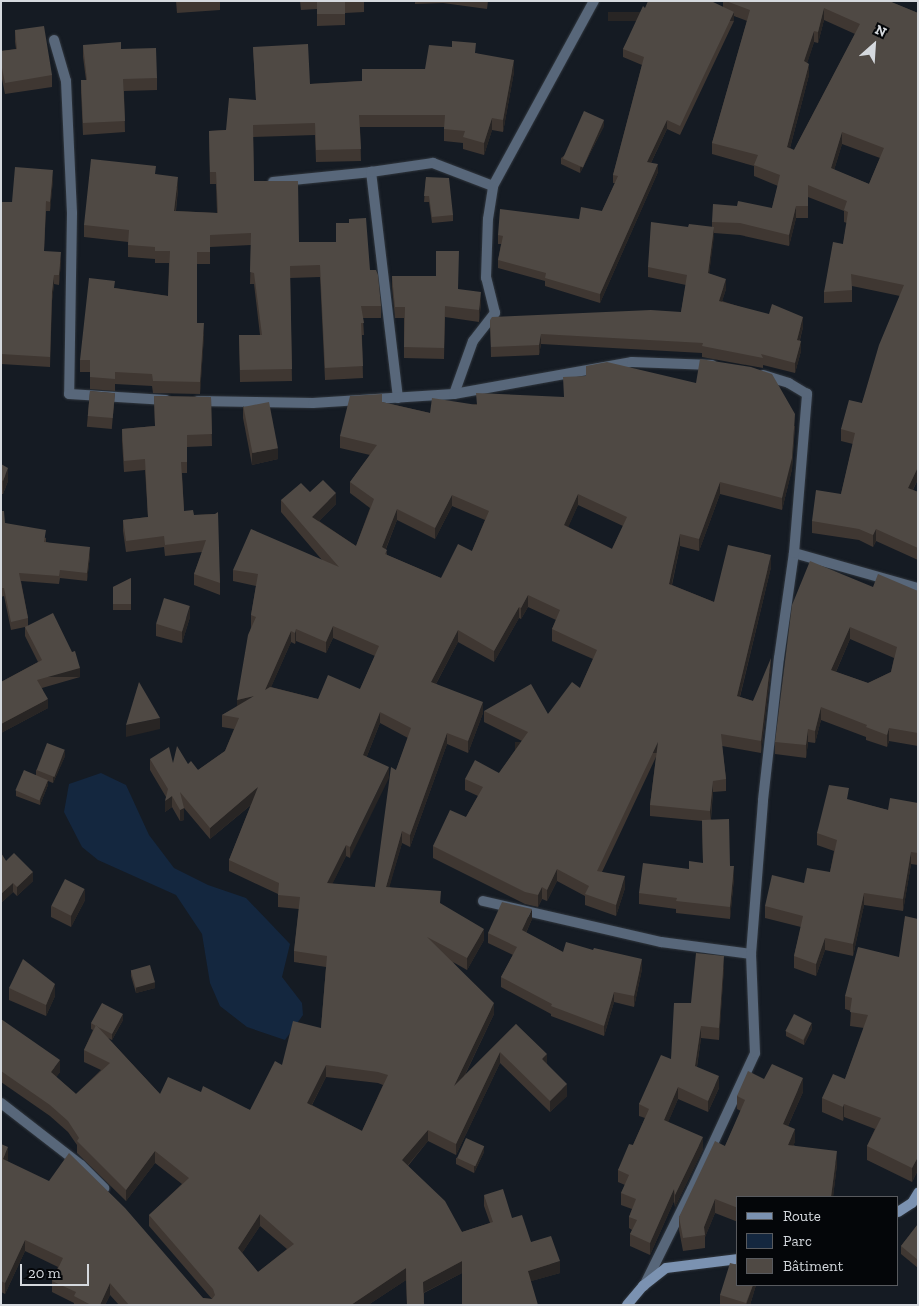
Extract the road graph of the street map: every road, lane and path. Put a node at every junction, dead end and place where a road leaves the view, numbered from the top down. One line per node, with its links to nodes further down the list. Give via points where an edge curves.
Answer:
1 (594, 1): 5 (street)
2 (54, 40): 9 (street, via 66,81 72,213 69,394 313,403)
3 (371, 172): 4 (street); 5 (street, via 433,163); 9 (street)
4 (265, 183)
5 (493, 186): 8 (street, via 486,278 495,313 473,341)
6 (726, 367): 8 (street, via 699,363 632,362)
7 (754, 372): 10 (street, via 789,383 807,394)
8 (454, 394): 9 (street)
9 (398, 398)
10 (794, 553): 11 (street); 13 (street, via 762,800)
11 (918, 588)
12 (483, 901): 13 (street, via 660,942)
13 (751, 954): 19 (street, via 755,1053)
14 (1, 1103): 15 (street, via 81,1164)
15 (109, 1193)
16 (918, 1194): 17 (street)
17 (899, 1211)
18 (736, 1259): 19 (street, via 666,1268)
19 (643, 1286): 20 (street)
20 (627, 1305)

